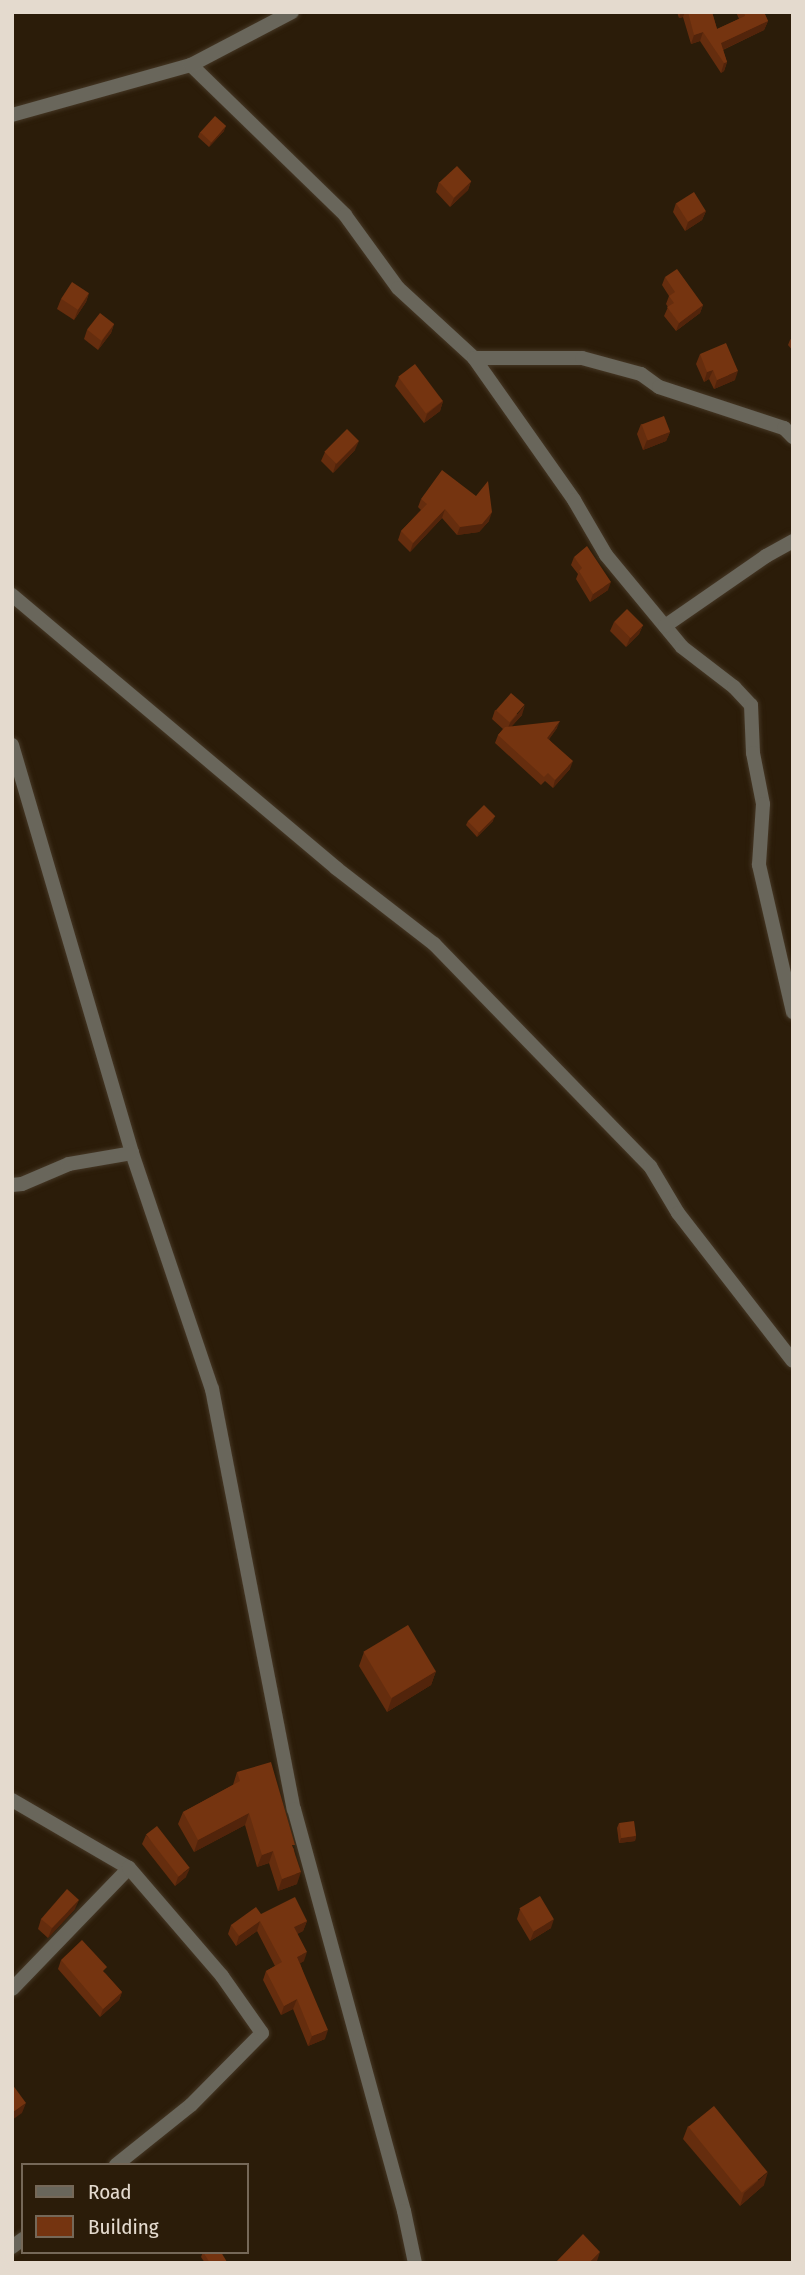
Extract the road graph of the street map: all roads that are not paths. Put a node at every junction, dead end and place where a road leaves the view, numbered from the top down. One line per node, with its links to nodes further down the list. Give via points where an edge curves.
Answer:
1 (292, 12): 2 (street)
2 (191, 65): 3 (street); 4 (street, via 345,215 398,288)
3 (12, 116)
4 (474, 358): 5 (street, via 582,358 641,373 659,387 784,428); 8 (street, via 574,500 606,555)
5 (793, 438)
6 (793, 541): 8 (street)
7 (12, 596): 13 (street, via 336,868 434,944 650,1166 678,1213)
8 (664, 626): 10 (street, via 751,705 752,753 763,804 759,865)
9 (12, 745): 11 (street)
10 (793, 1012)
11 (132, 1153): 12 (street, via 69,1164); 18 (street, via 212,1389 294,1809)
12 (12, 1185)
13 (793, 1361)
14 (12, 1800): 15 (street)
15 (129, 1867): 16 (street); 17 (street, via 222,1976 262,2033 191,2105)
16 (12, 1989)
17 (118, 2163)
18 (415, 2263)

